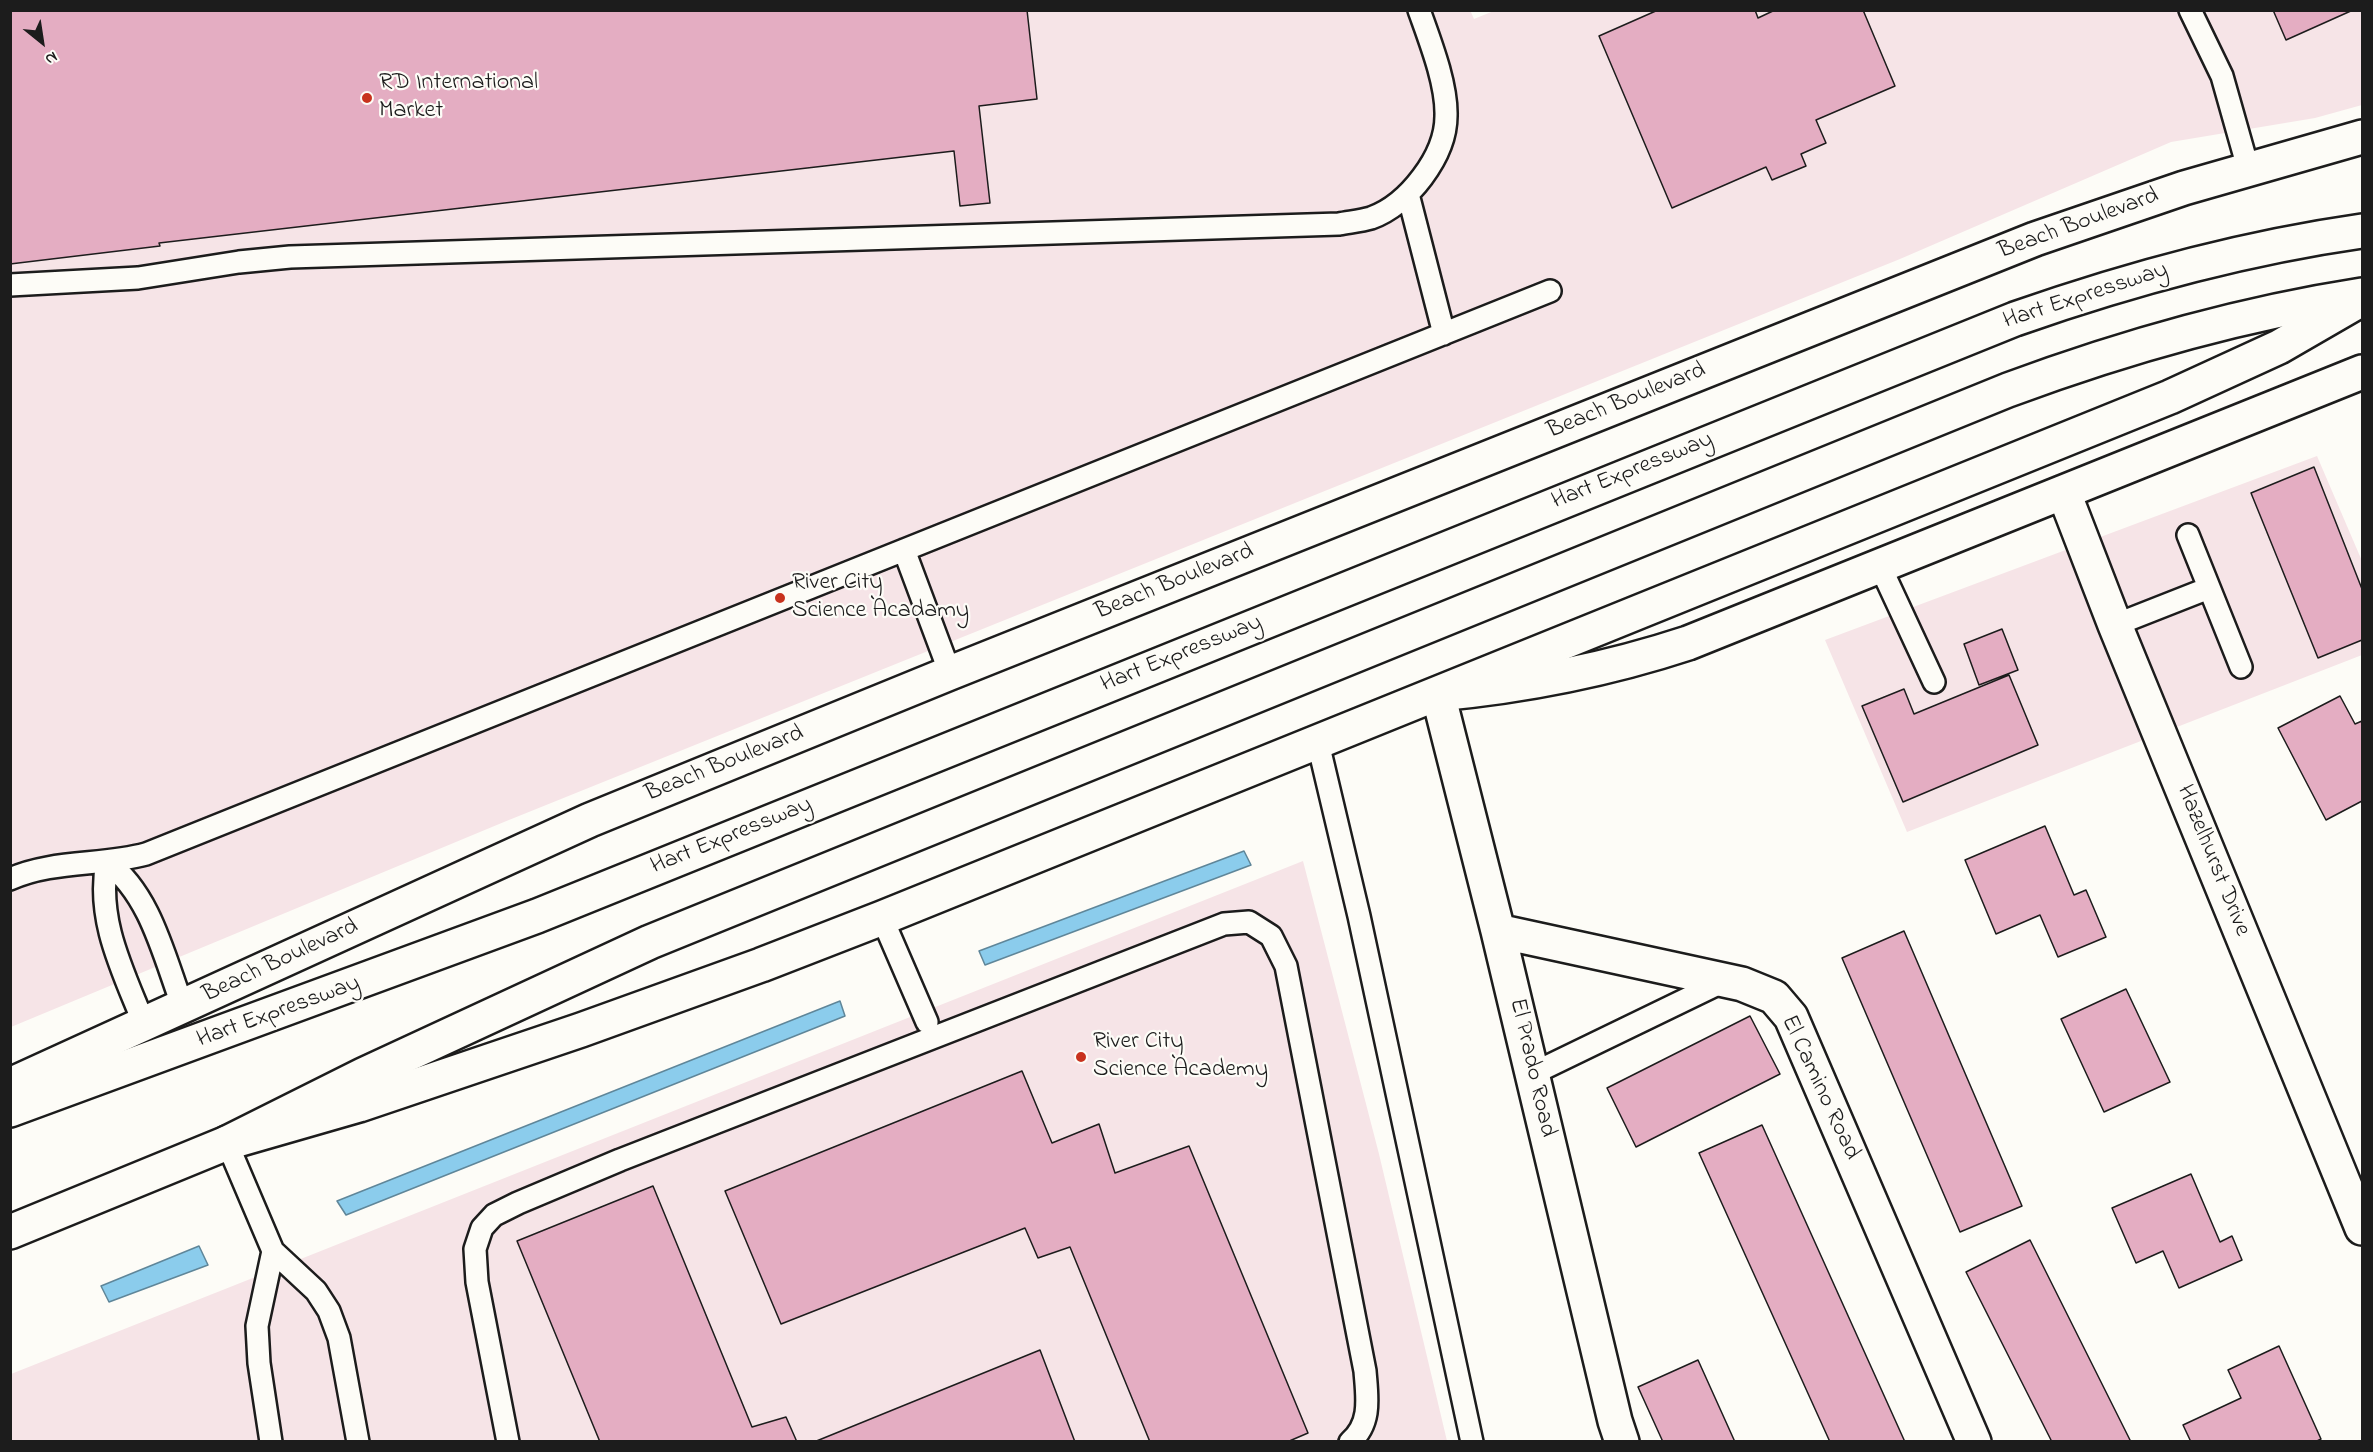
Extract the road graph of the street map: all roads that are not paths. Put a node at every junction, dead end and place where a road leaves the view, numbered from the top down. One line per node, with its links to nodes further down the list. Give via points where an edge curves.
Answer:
1 (1419, 10): 5 (lane, via 1436,57 1446,117 1435,161)
2 (2190, 10): 4 (lane, via 2222,76)
3 (2362, 137): 4 (main road, Beach Boulevard)
4 (2248, 168): 19 (main road, Beach Boulevard, via 1983,260)
5 (1408, 194): 7 (lane, via 1372,217 1339,224 290,257 138,278); 10 (lane)
6 (2362, 231): 33 (main road, Hart Expressway, via 2240,252 2165,270 2091,292 1942,347 537,916)
7 (10, 285)
8 (1550, 291): 10 (lane)
9 (2362, 297): 21 (main road, via 2279,347 2170,397); 34 (main road, via 2222,322 2083,362 650,942 373,1070)
10 (1444, 334): 14 (lane)
11 (2362, 372): 12 (main road)
12 (2064, 493): 15 (main road); 17 (main road, Hazelhurst Drive)
13 (2188, 535): 16 (lane)
14 (904, 550): 19 (lane); 23 (lane, via 146,854)
15 (1880, 566): 20 (lane); 21 (main road, via 1637,659 1554,679)
16 (2209, 588): 17 (lane); 18 (lane)
17 (2115, 625): 35 (main road, Hazelhurst Drive)
18 (2241, 667)
19 (950, 673): 28 (main road, Beach Boulevard, via 591,820)
20 (1934, 682)
21 (1438, 694): 22 (main road); 26 (main road, El Prado Road)
22 (1318, 743): 25 (main road); 42 (lane, via 1362,927)
23 (107, 861): 24 (lane, via 43,869); 28 (lane, via 120,871 142,903); 29 (lane, via 103,890 106,922)
24 (10, 879)
25 (882, 918): 30 (lane); 34 (main road, via 591,1026 369,1101)
26 (1498, 930): 27 (main road, El Camino Road); 31 (main road, El Prado Road)
27 (1727, 980): 31 (lane); 44 (main road, El Camino Road, via 1774,996 1791,1017)
28 (183, 1007): 29 (main road, Beach Boulevard)
29 (144, 1024): 32 (main road, Beach Boulevard)
30 (930, 1030): 40 (lane, via 495,1215 482,1228 475,1250 477,1282); 41 (lane, via 1224,924 1249,922 1271,936 1286,966 1365,1371 1368,1412 1359,1434)
31 (1532, 1074): 43 (main road, El Prado Road)
32 (10, 1085)
33 (10, 1110)
34 (227, 1143): 36 (main road); 37 (lane)
35 (2362, 1228)
36 (10, 1232)
37 (273, 1251): 38 (lane, via 258,1326 259,1363); 39 (lane, via 316,1291 329,1311 339,1338)
38 (272, 1442)
39 (358, 1442)
40 (508, 1442)
41 (1350, 1442)
42 (1472, 1442)
43 (1622, 1442)
44 (1974, 1442)

